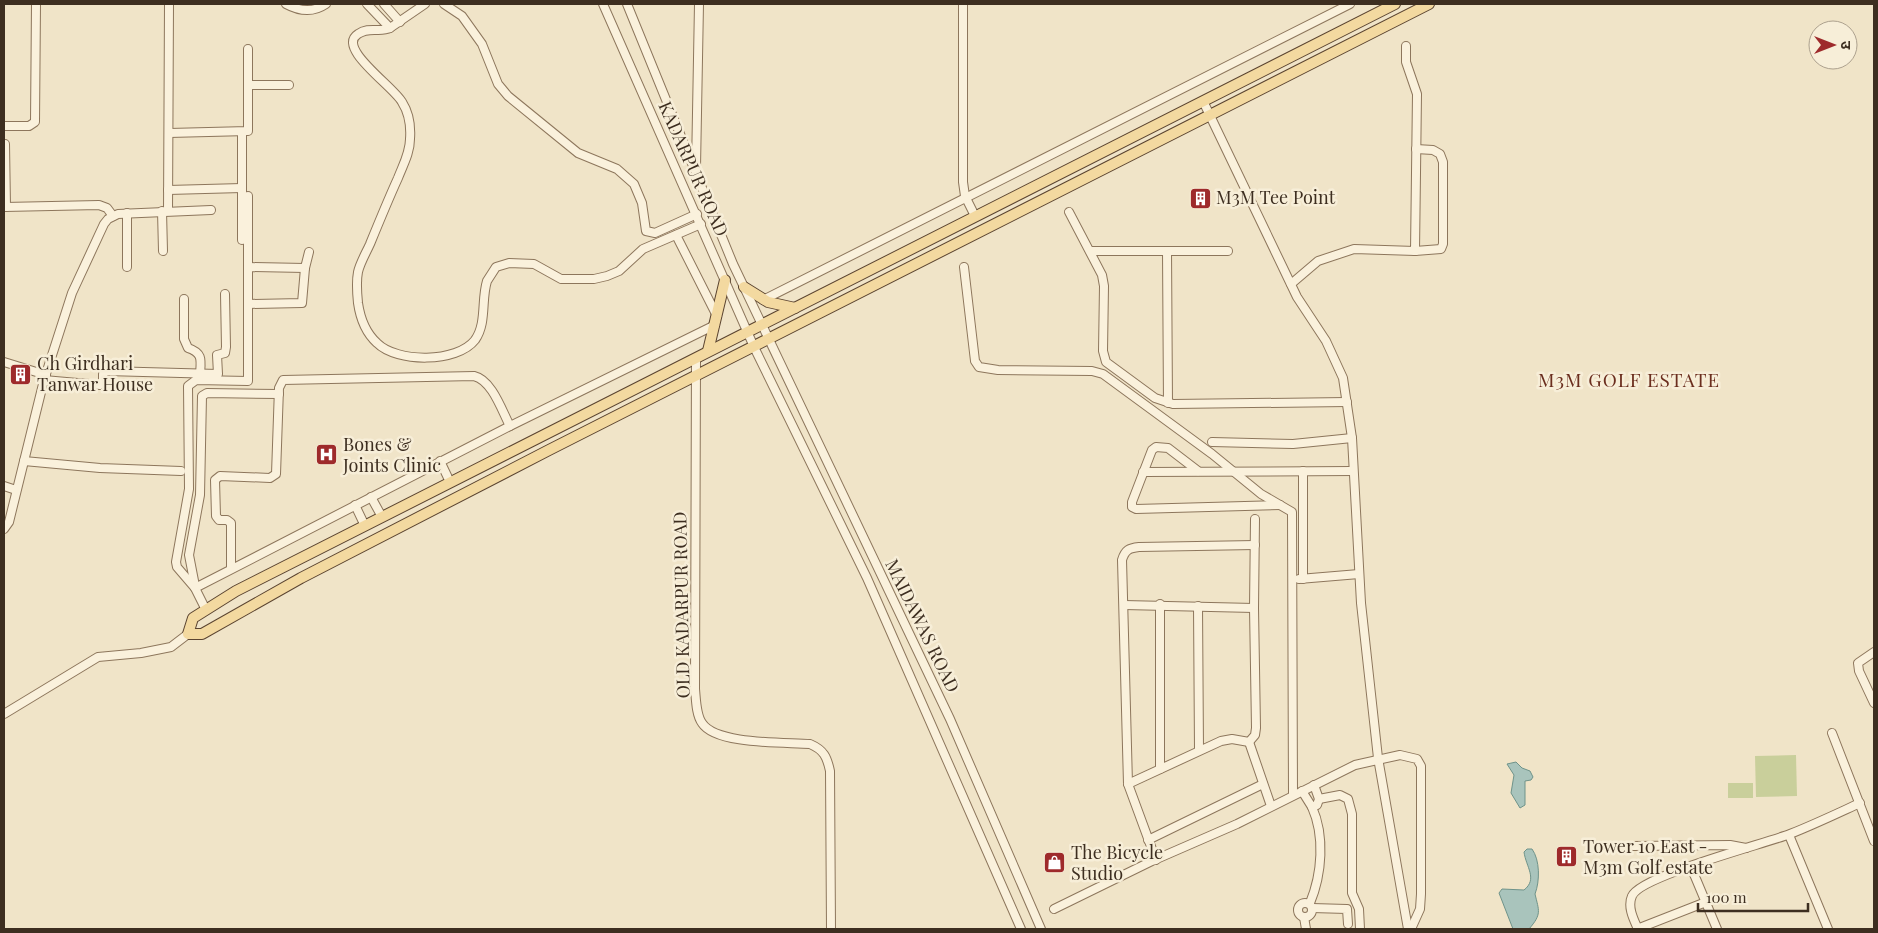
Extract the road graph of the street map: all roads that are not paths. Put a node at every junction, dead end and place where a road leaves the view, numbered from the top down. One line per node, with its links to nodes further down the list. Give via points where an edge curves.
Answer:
1 (36, 4): 24 (street, via 35,122 29,126)
2 (169, 4): 26 (street)
3 (286, 4): 4 (street, via 304,10)
4 (326, 4)
5 (367, 4): 17 (street)
6 (384, 4): 16 (street)
7 (425, 4): 16 (street)
8 (444, 4): 39 (street, via 462,16 482,44 498,84 508,96 578,153 617,169 634,184 642,203 646,231 655,233)
9 (604, 4): 39 (street, KADARPUR ROAD)
10 (627, 4): 29 (street, KADARPUR ROAD)
11 (699, 4): 29 (street)
12 (963, 4): 33 (street, via 963,174)
13 (1350, 4): 33 (street)
14 (1395, 4): 22 (main road)
15 (1429, 4): 23 (main road)
16 (400, 22): 17 (street)
17 (390, 28): 43 (street, via 363,31 353,38 352,45 361,61 401,100 410,123 408,154 358,272 357,296 362,321 376,343 406,356 434,357 457,353 468,347 479,332 490,274 502,264 534,264 561,279 594,279 615,273 637,252)
18 (1406, 46): 28 (street, via 1406,62 1417,94)
19 (248, 49): 20 (street)
20 (248, 84): 21 (street); 25 (street, via 248,129)
21 (289, 85)
22 (1203, 101): 23 (street); 41 (main road)
23 (1210, 116): 56 (street); 66 (main road)
24 (4, 126)
25 (242, 132): 26 (street); 30 (street)
26 (169, 133): 31 (street)
27 (5, 144): 34 (street)
28 (1416, 149): 45 (street); 45 (street, via 1433,150 1440,154 1443,162 1444,228 1441,249)
29 (696, 172): 57 (street, KADARPUR ROAD)
30 (242, 188): 31 (street); 44 (street)
31 (168, 190): 36 (street)
32 (248, 196): 52 (street)
33 (966, 196): 41 (street); 60 (street)
34 (5, 207): 40 (street, via 100,205)
35 (211, 210): 36 (street)
36 (165, 211): 38 (street); 46 (street)
37 (1069, 212): 47 (street)
38 (127, 213): 40 (street); 51 (street)
39 (696, 214): 42 (street, KADARPUR ROAD)
40 (113, 216): 73 (street, via 104,224 72,293)
41 (975, 216): 62 (main road)
42 (701, 224): 43 (street); 55 (street, KADARPUR ROAD)
43 (678, 235): 63 (street)
44 (242, 240)
45 (1415, 250): 56 (street, via 1354,250 1318,261)
46 (163, 251)
47 (1091, 251): 48 (street); 76 (street, via 1104,286 1103,351 1106,362 1154,398)
48 (1167, 251): 49 (street); 76 (street)
49 (1228, 251)
50 (310, 252): 54 (street)
51 (127, 267)
52 (248, 267): 54 (street); 61 (street)
53 (964, 267): 87 (street, via 975,360 979,367 1103,374 1212,454)
54 (305, 268): 61 (street, via 302,303)
55 (725, 280): 63 (main road); 65 (street, KADARPUR ROAD)
56 (1292, 284): 75 (street, via 1333,354 1343,378)
57 (744, 287): 60 (main road); 64 (street, KADARPUR ROAD)
58 (226, 294): 71 (street, via 225,353 217,356 218,374)
59 (184, 299): 71 (street, via 184,339 188,348 198,351 201,356)
60 (763, 300): 62 (main road)
61 (248, 304): 103 (street, via 248,381 196,380 186,391 189,489 176,562 177,568)
62 (795, 308): 64 (main road)
63 (716, 321): 68 (main road); 77 (street)
64 (762, 325): 65 (main road); 66 (street, KADARPUR ROAD)
65 (748, 332): 67 (street, KADARPUR ROAD); 68 (main road)
66 (769, 339): 67 (main road); 141 (street, MAIDAWAS ROAD, via 950,719)
67 (754, 347): 72 (main road); 140 (street, MAIDAWAS ROAD, via 868,578)
68 (708, 351): 69 (main road)
69 (696, 358): 72 (street, OLD KADARPUR ROAD); 88 (main road)
70 (4, 362): 73 (street)
71 (200, 374): 73 (street, via 106,371 103,384 94,385)
72 (696, 376): 109 (main road, via 301,578 202,634); 139 (street, OLD KADARPUR ROAD, via 697,706 702,723 712,732 728,738 810,744 820,748 827,758 830,771)
73 (45, 377): 80 (street)
74 (279, 394): 77 (street, via 283,380 474,376 481,377 487,384); 99 (street, via 276,474 270,478 220,476 215,480 216,516 231,523); 103 (street, via 207,393 202,396 200,495 189,555)
75 (1347, 402): 76 (street); 78 (street)
76 (1168, 403)
77 (510, 426): 81 (street)
78 (1352, 438): 79 (street, via 1293,444); 85 (street)
79 (1212, 442)
80 (24, 461): 82 (street); 90 (street)
81 (440, 461): 88 (street); 91 (street)
82 (182, 471)
83 (1198, 471): 86 (street); 86 (street, via 1161,446 1152,450); 87 (street)
84 (1303, 471): 85 (street); 87 (street); 102 (street)
85 (1353, 471): 100 (street)
86 (1143, 472): 92 (street, via 1132,502 1136,509)
87 (1231, 472): 92 (street, via 1261,494)
88 (450, 482): 94 (main road)
89 (4, 486): 90 (street)
90 (16, 490): 97 (street, via 8,525)
91 (371, 497): 93 (street); 94 (street)
92 (1282, 504): 101 (street, via 1293,516)
93 (355, 505): 96 (street); 99 (street)
94 (382, 517): 96 (main road)
95 (1255, 519): 98 (street)
96 (365, 526): 108 (main road)
97 (4, 529)
98 (1255, 545): 105 (street, via 1129,548 1122,560); 107 (street)
99 (231, 568): 103 (street)
100 (1359, 574): 102 (street); 116 (street)
101 (1293, 578): 102 (street); 122 (street)
102 (1303, 579)
103 (195, 588): 108 (street)
104 (1160, 604): 105 (street); 106 (street); 117 (street)
105 (1124, 605): 118 (street)
106 (1198, 606): 107 (street); 115 (street)
107 (1254, 608): 114 (street, via 1256,728)
108 (206, 610): 109 (main road, via 193,618)
109 (188, 634): 112 (street, via 171,647 98,657)
110 (1874, 652): 111 (street, via 1858,663)
111 (1874, 702)
112 (4, 714)
113 (1832, 732): 124 (street)
114 (1249, 742): 115 (street, via 1232,739); 119 (street)
115 (1200, 750): 117 (street)
116 (1378, 758): 120 (street); 144 (street); 144 (street, via 1400,755 1417,759 1421,766 1420,909)
117 (1160, 769): 118 (street)
118 (1128, 784): 128 (street)
119 (1263, 784): 125 (street); 128 (street)
120 (1314, 785): 121 (street); 123 (street)
121 (1302, 790): 122 (street); 126 (street)
122 (1293, 795): 125 (street)
123 (1319, 799): 126 (street); 143 (street, via 1340,795 1348,798 1352,814 1352,894 1359,909)
124 (1860, 803): 127 (street); 129 (street)
125 (1271, 806): 132 (street)
126 (1312, 807): 135 (street, via 1319,832 1320,869)
127 (1789, 835): 131 (street); 147 (street)
128 (1148, 840): 132 (street)
129 (1874, 841)
130 (1634, 846): 131 (street, via 1730,845)
131 (1748, 848): 133 (street)
132 (1156, 860): 136 (street)
133 (1691, 867): 134 (street); 145 (street, via 1637,890 1631,904)
134 (1706, 902): 145 (street); 146 (street)
135 (1311, 906): 137 (street, via 1311,915); 137 (street, via 1303,903 1299,906 1298,913); 138 (street, via 1347,909)
136 (1054, 908)
137 (1304, 917): 142 (street)
138 (1348, 924)
139 (831, 929)
140 (1021, 929)
141 (1041, 929)
142 (1306, 929)
143 (1360, 929)
144 (1409, 929)
145 (1637, 929)
146 (1717, 929)
147 (1828, 929)

